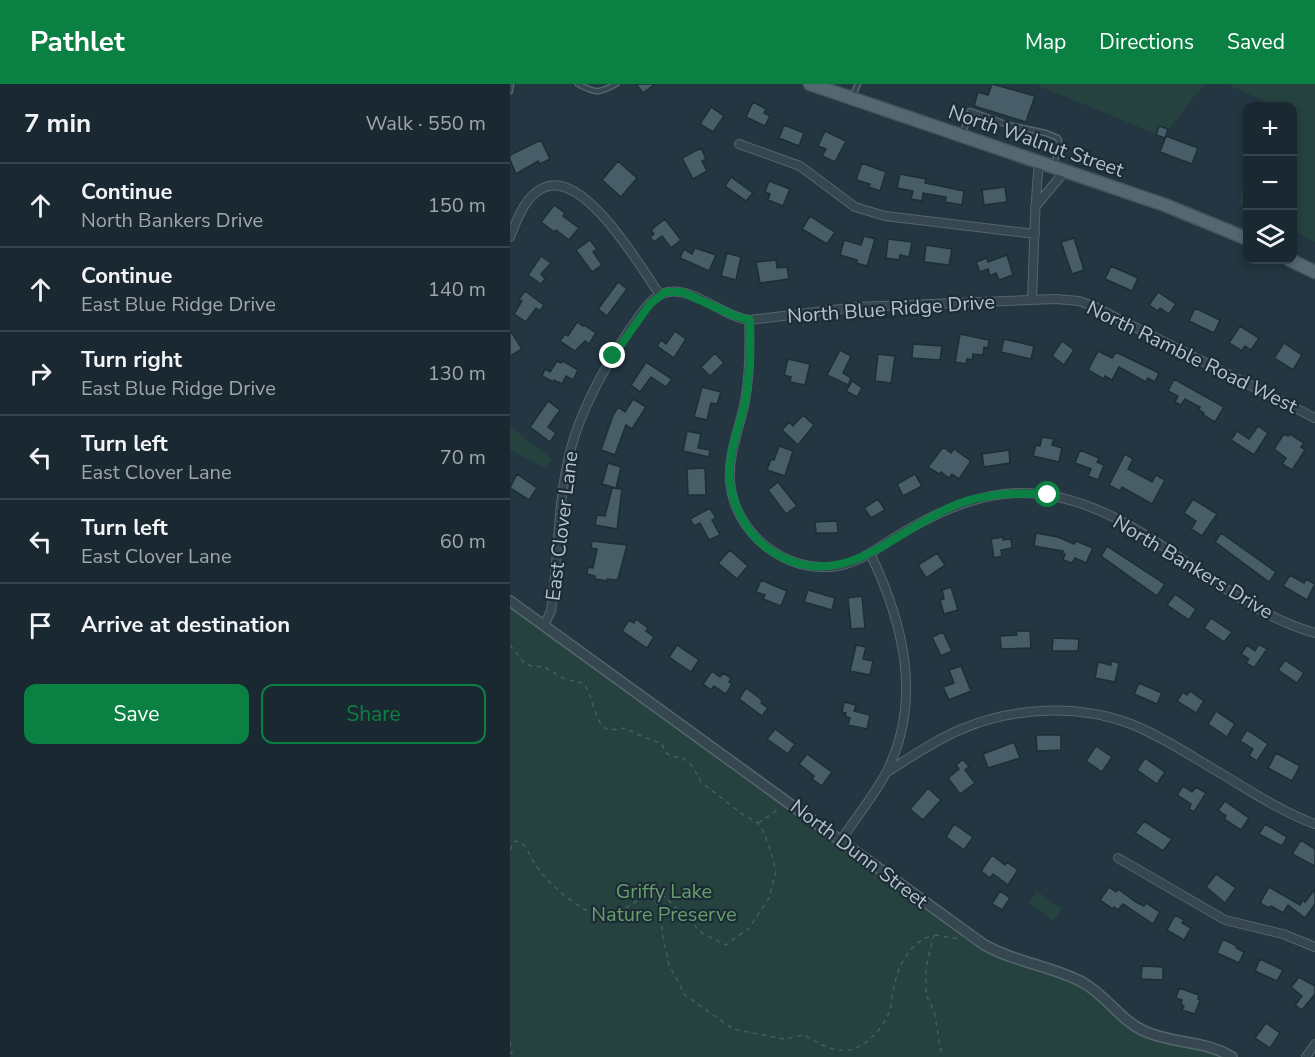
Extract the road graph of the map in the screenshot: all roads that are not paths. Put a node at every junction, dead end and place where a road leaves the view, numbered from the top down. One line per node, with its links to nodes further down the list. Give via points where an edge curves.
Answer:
1 (511, 84): 6 (lane)
2 (578, 84): 3 (lane, via 594,92)
3 (616, 84)
4 (810, 84): 7 (main road, North Walnut Street)
5 (858, 84): 7 (lane)
6 (510, 91)
7 (852, 98): 8 (main road, North Walnut Street)
8 (962, 137): 10 (main road, North Walnut Street); 11 (lane, via 970,111 1046,133 1058,138)
9 (739, 144): 13 (street, via 800,166 868,213)
10 (1039, 163): 11 (main road, North Walnut Street); 12 (street)
11 (1058, 169): 12 (street); 15 (main road, North Walnut Street, via 1165,205)
12 (1034, 208): 13 (street)
13 (1035, 234): 19 (street)
14 (510, 237): 18 (street, via 532,196 548,186 566,188 603,216)
15 (1243, 237)
16 (1297, 263): 17 (main road)
17 (1315, 272)
18 (660, 295): 20 (street, via 682,292); 24 (street, East Clover Lane, via 644,310 613,356 577,430 566,472 551,611)
19 (1032, 300): 20 (street, North Blue Ridge Drive, via 857,307); 21 (street, North Ramble Road West, via 1068,299 1093,306)
20 (750, 320): 22 (street, North Bankers Drive, via 748,383 730,468 731,490 738,511 758,541 788,559 813,566 837,566)
21 (1315, 418)
22 (870, 553): 25 (street, North Bankers Drive, via 960,503 1011,494 1048,495 1122,521 1252,605); 26 (street, via 895,610 908,684 897,747)
23 (510, 601): 24 (street, North Dunn Street)
24 (544, 625): 28 (street, North Dunn Street)
25 (1315, 633)
26 (887, 772): 27 (street, via 941,739 989,720 1035,712 1085,713 1145,730); 28 (street)
27 (1315, 824)
28 (840, 840): 32 (street, North Dunn Street, via 979,942 1089,986 1144,1031 1209,1046)
29 (1118, 858): 30 (street, via 1225,920 1277,932)
30 (1315, 947)
31 (1315, 1044): 33 (street)
32 (1232, 1057)
33 (1305, 1057)

